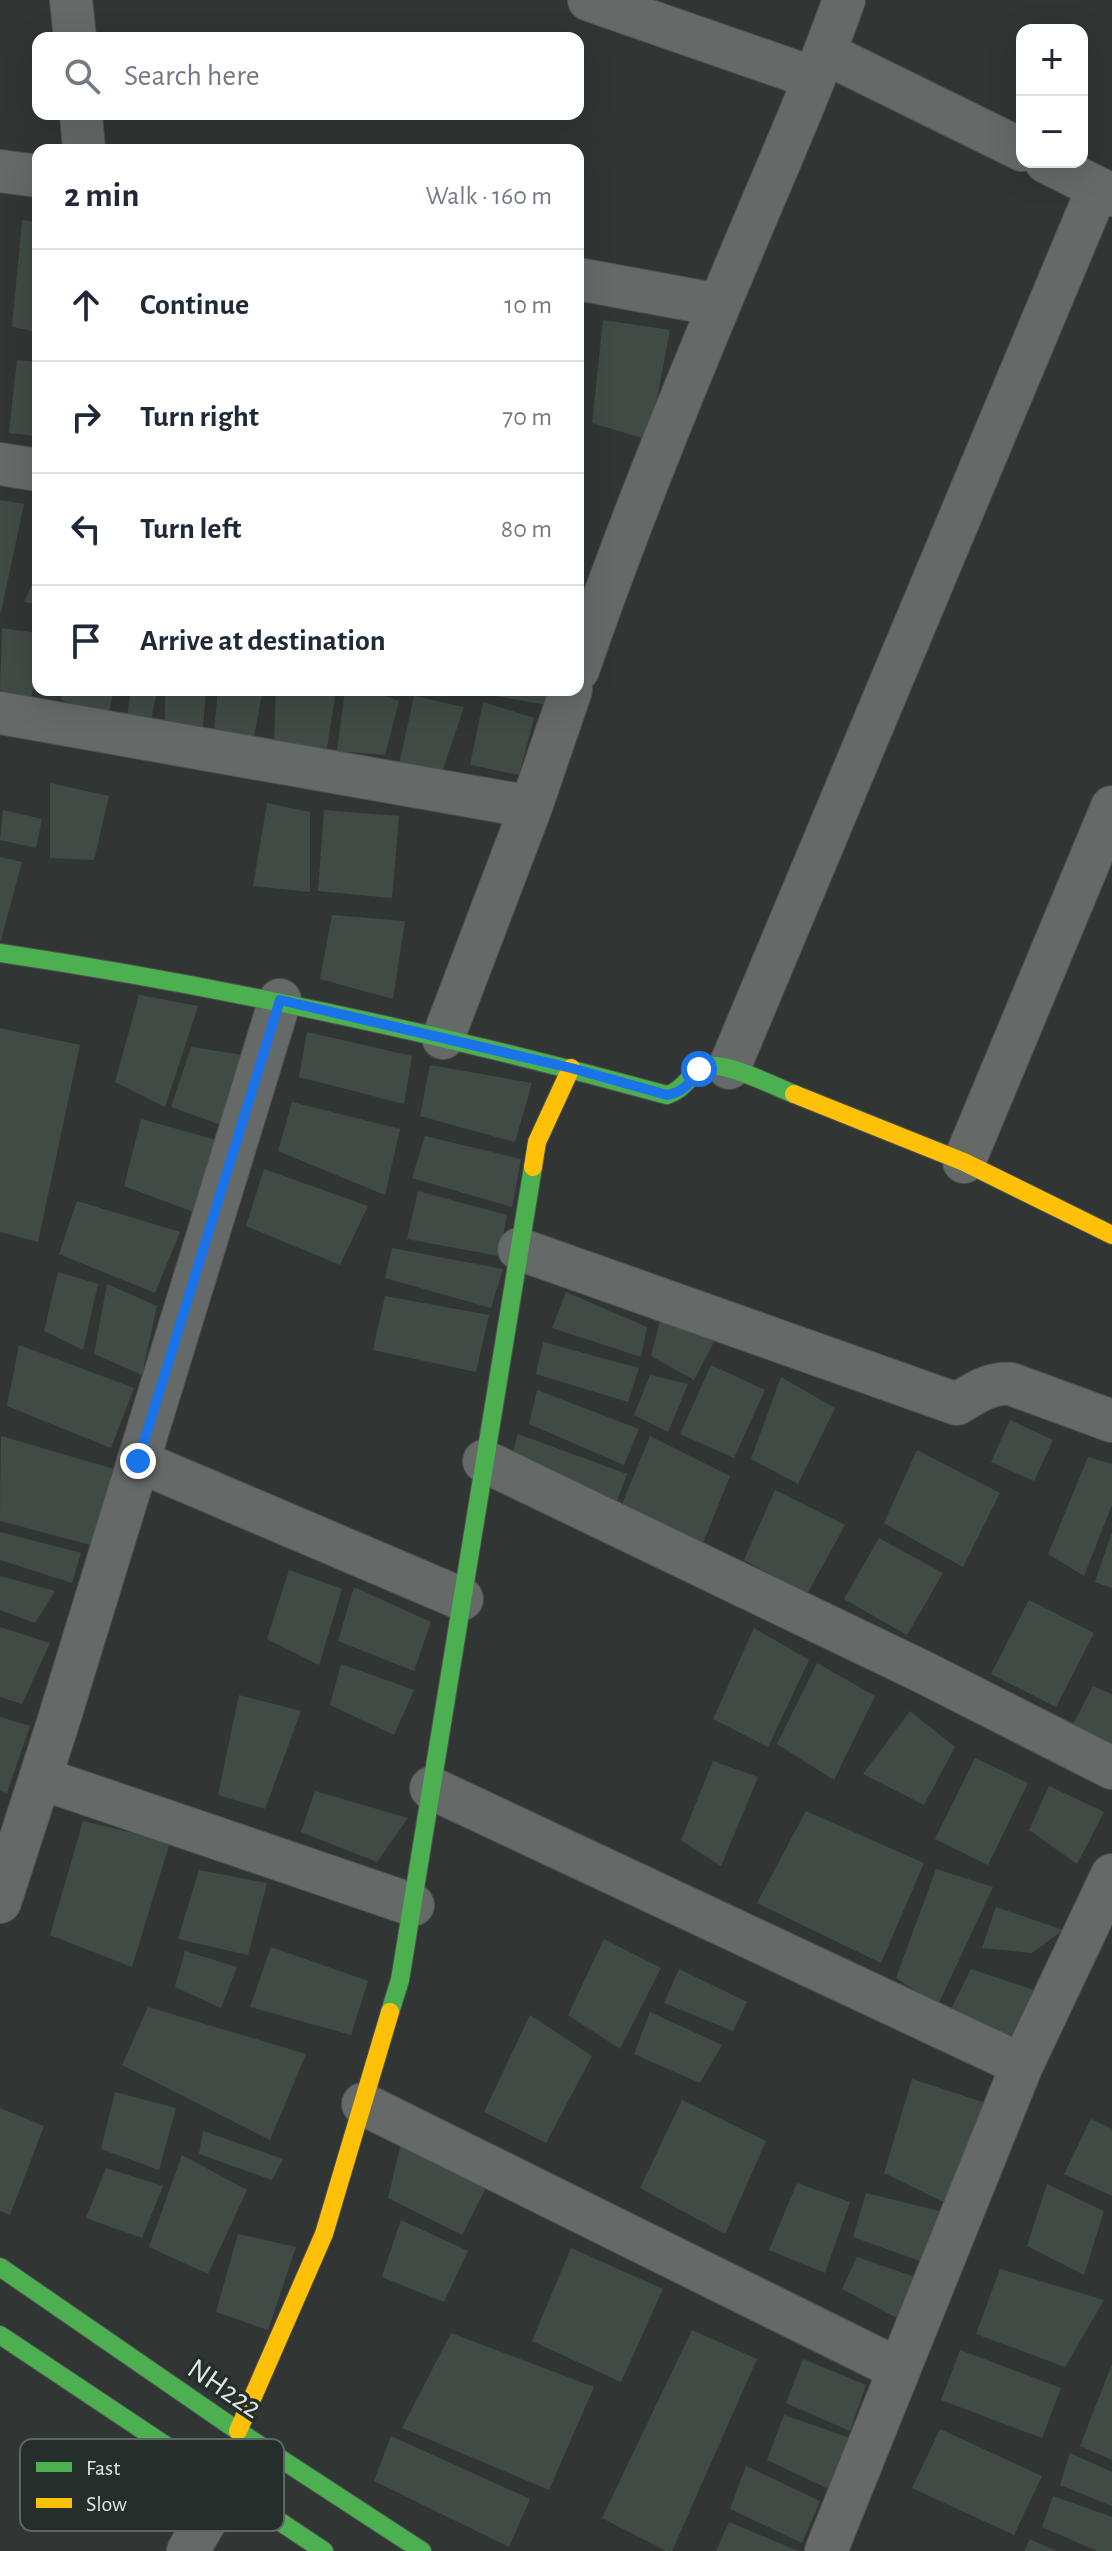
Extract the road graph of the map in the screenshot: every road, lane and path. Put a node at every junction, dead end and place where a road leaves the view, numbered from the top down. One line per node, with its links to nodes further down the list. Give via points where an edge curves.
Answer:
1 (71, 0): 4 (street)
2 (589, 0): 5 (street)
3 (844, 0): 5 (street)
4 (74, 32)
5 (820, 65): 8 (street); 14 (street)
6 (82, 120): 7 (street)
7 (84, 144)
8 (1016, 147)
9 (1058, 168): 12 (street)
10 (0, 171): 11 (street)
11 (32, 175)
12 (1105, 191): 27 (street)
13 (584, 280): 14 (street)
14 (719, 305): 17 (street)
15 (0, 464): 16 (street)
16 (32, 469)
17 (596, 565): 18 (street)
18 (584, 635)
19 (569, 696): 21 (street)
20 (0, 713): 21 (street)
21 (531, 807): 25 (street)
22 (1112, 807): 28 (street)
23 (0, 953): 24 (main road)
24 (280, 1000): 25 (main road); 32 (street)
25 (443, 1038): 26 (main road)
26 (571, 1068): 27 (main road, via 667,1095 688,1086 707,1063); 30 (main road, via 537,1142)
27 (729, 1068): 28 (main road)
28 (964, 1162): 29 (main road)
29 (1112, 1235)
30 (519, 1249): 31 (street, via 957,1404 982,1389 1011,1384); 33 (main road)
31 (1112, 1421)
32 (138, 1461): 34 (street); 36 (street)
33 (484, 1461): 34 (main road); 35 (street)
34 (462, 1599): 37 (main road)
35 (1112, 1768)
36 (40, 1778): 39 (street); 40 (street)
37 (431, 1788): 40 (main road); 41 (street)
38 (1112, 1875): 41 (street)
39 (0, 1902)
40 (413, 1905): 42 (main road, via 400,1980)
41 (1022, 2065): 45 (street)
42 (363, 2104): 45 (street); 46 (main road, via 324,2234)
43 (0, 2267): 46 (main road, NH222)
44 (0, 2335): 47 (main road)
45 (898, 2369): 55 (street)
46 (238, 2431): 48 (main road, NH222)
47 (154, 2439)
48 (250, 2439)
49 (284, 2461): 54 (main road, NH222)
50 (284, 2525): 53 (main road)
51 (200, 2531): 52 (street)
52 (188, 2551)
53 (324, 2551)
54 (422, 2551)
55 (826, 2551)

